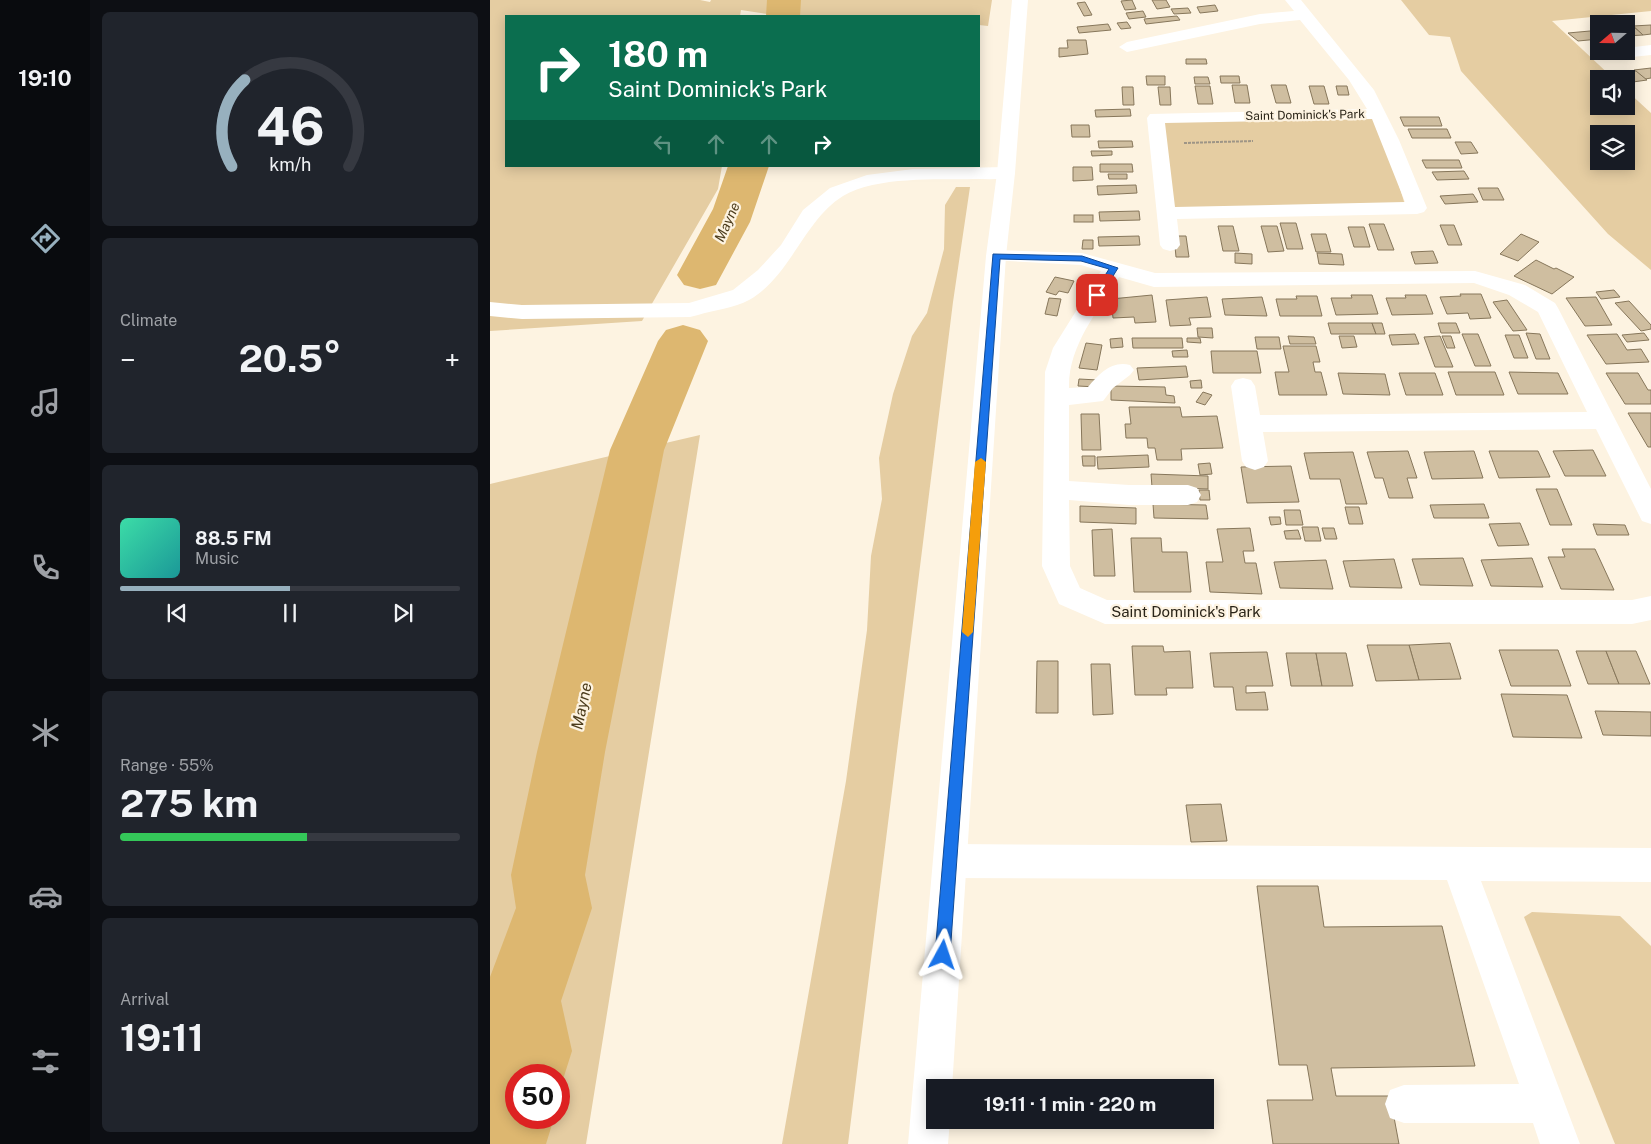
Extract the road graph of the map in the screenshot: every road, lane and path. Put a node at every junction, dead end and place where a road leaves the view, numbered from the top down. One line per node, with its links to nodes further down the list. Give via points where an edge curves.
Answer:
1 (1020, 0): 8 (street)
2 (1293, 0): 3 (street)
3 (1304, 15): 4 (street, via 1260,19); 7 (street, via 1356,77)
4 (1127, 47)
5 (1651, 50): 6 (street)
6 (1635, 52)
7 (1376, 114): 9 (street, Saint Dominick's Park, via 1156,118); 9 (street, Saint Dominick's Park, via 1417,208)
8 (1006, 173): 11 (street); 13 (street, via 913,175 867,181 837,192 810,214 789,248 765,276 741,295 690,310 522,312)
9 (1166, 213): 10 (street, Saint Dominick's Park)
10 (1170, 245)
11 (996, 256): 12 (street, via 1082,259); 24 (street)
12 (1114, 268): 16 (street, Saint Dominick's Park, via 1064,348 1057,372); 17 (street, via 1154,280 1475,277 1517,290 1547,308)
13 (490, 309)
14 (1122, 370): 16 (street, via 1105,382 1095,395)
15 (1242, 386): 18 (street)
16 (1058, 397): 20 (street, Saint Dominick's Park)
17 (1604, 420): 18 (street); 22 (street)
18 (1249, 424): 19 (street)
19 (1254, 461)
20 (1057, 490): 21 (street); 23 (street, Saint Dominick's Park, via 1056,566 1069,596 1105,612 1632,612)
21 (1188, 495)
22 (1651, 514)
23 (1651, 608)
24 (950, 861): 25 (street); 29 (street)
25 (1458, 863): 26 (street); 27 (street)
26 (1651, 865)
27 (1546, 1103): 28 (street); 30 (street)
28 (1404, 1104)
29 (928, 1144)
30 (1560, 1144)

